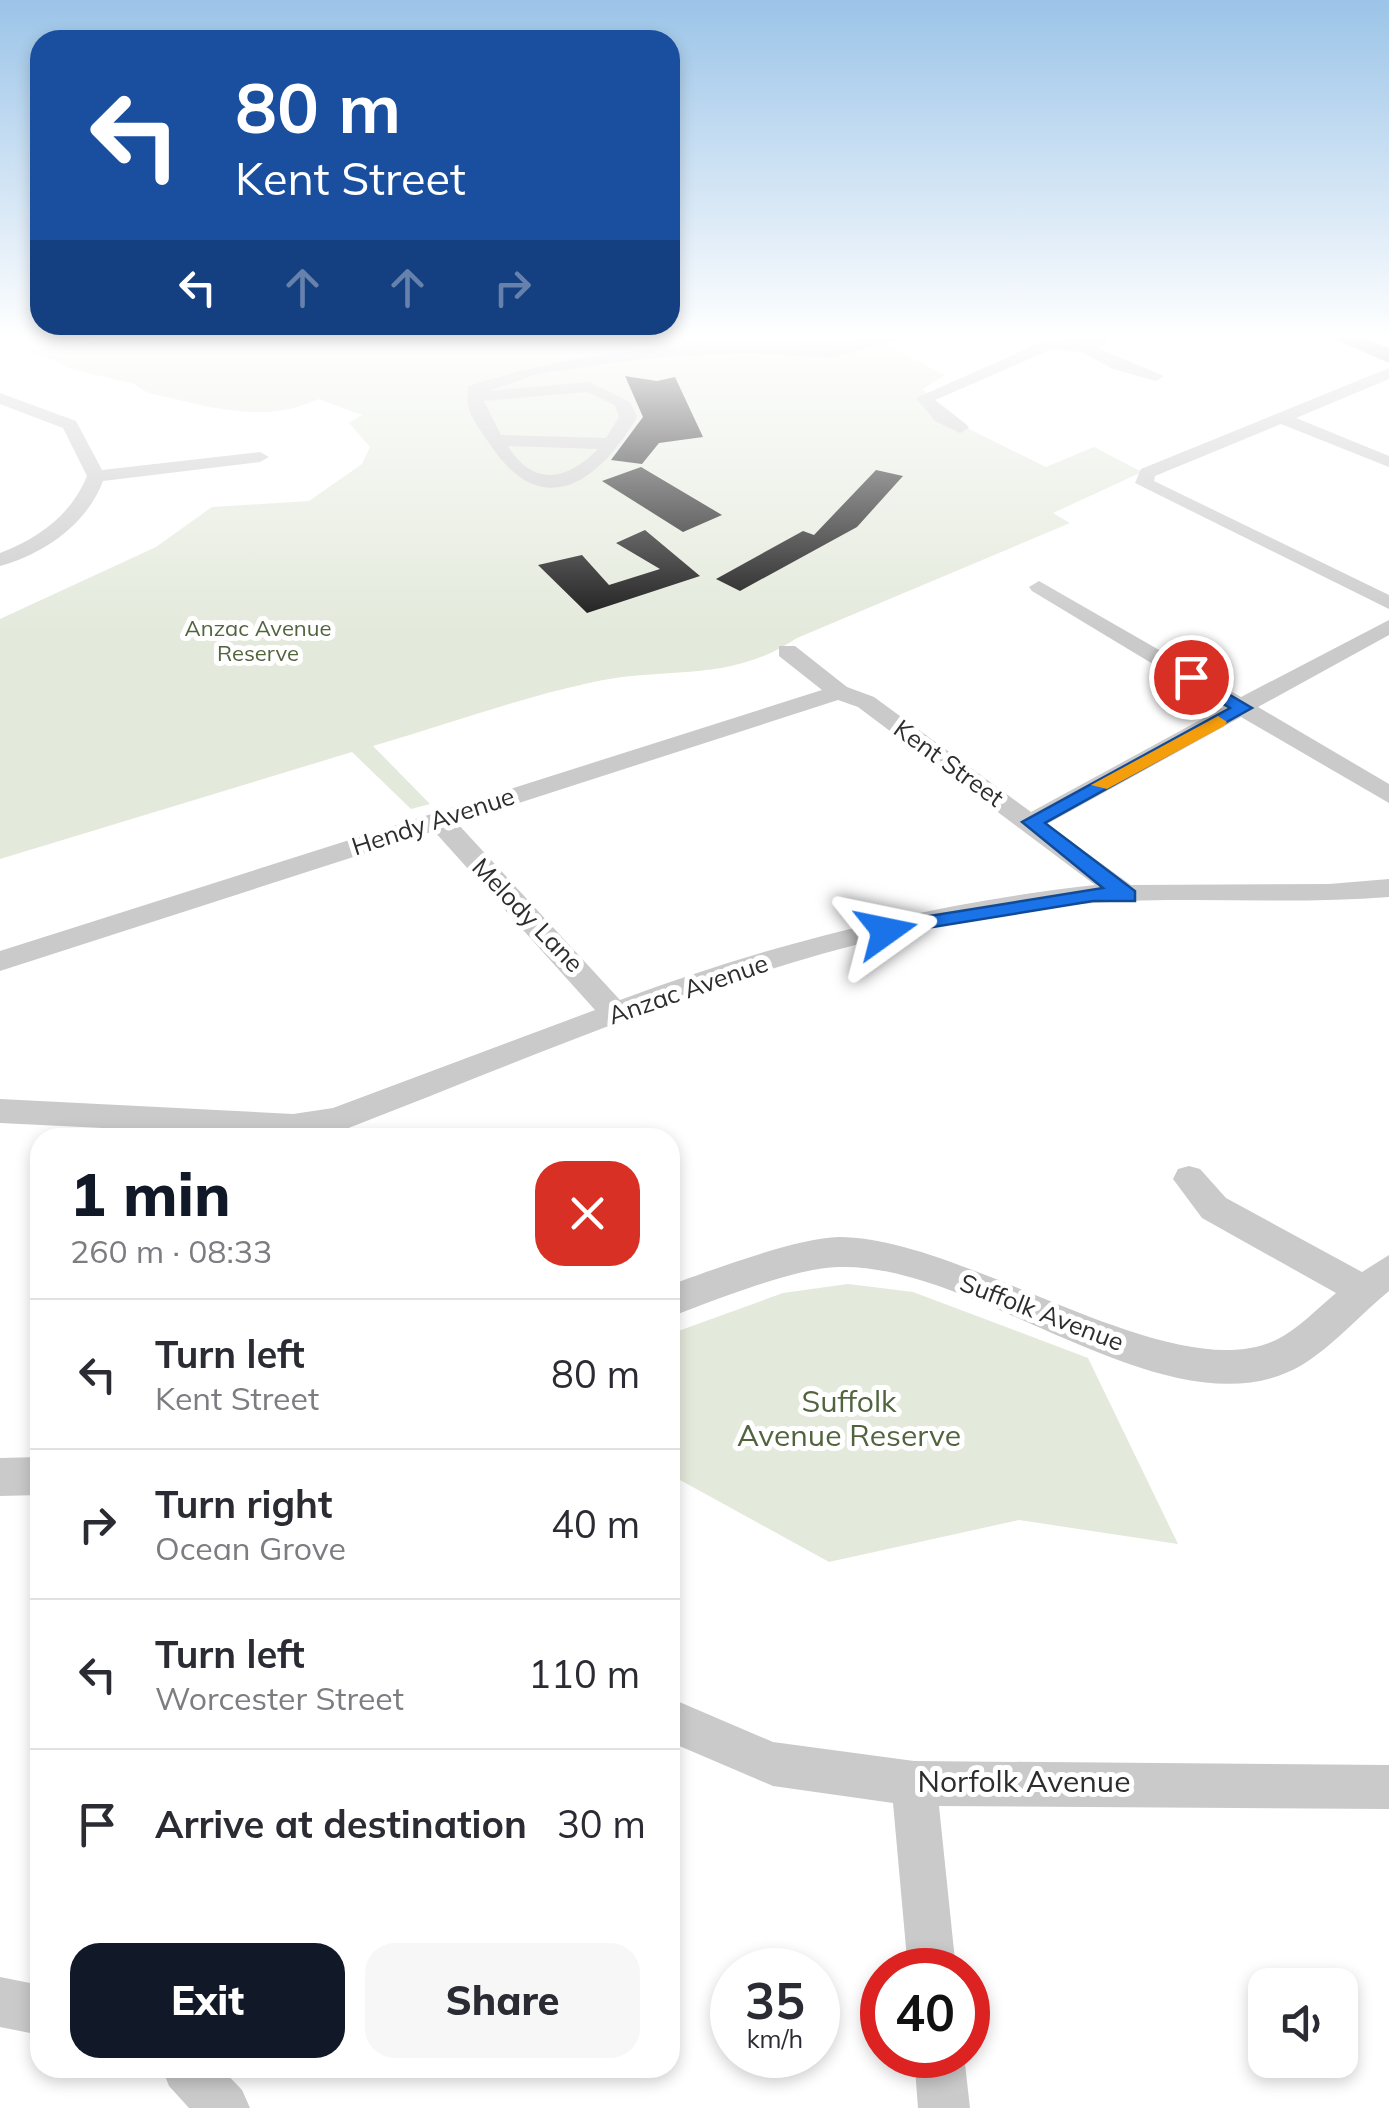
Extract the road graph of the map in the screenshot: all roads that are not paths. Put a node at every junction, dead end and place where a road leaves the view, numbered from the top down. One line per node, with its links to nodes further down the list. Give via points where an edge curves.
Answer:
1 (76, 437): 10 (street)
2 (494, 437): 6 (street)
3 (616, 437): 7 (street)
4 (1235, 437): 13 (street, via 1147,474 1144,484)
5 (1329, 437): 9 (street)
6 (496, 440): 7 (street); 7 (street, via 517,471 544,484 576,477)
7 (612, 444)
8 (260, 457): 10 (street)
9 (1389, 462)
10 (96, 476): 11 (street, via 88,503)
11 (0, 560)
12 (1039, 587): 17 (street)
13 (1389, 603)
14 (1389, 626): 17 (street)
15 (787, 650): 16 (street)
16 (839, 692): 19 (street, Hendy Avenue); 20 (street, Kent Street, via 866,702)
17 (1243, 708): 18 (street); 20 (street)
18 (1389, 795)
19 (438, 819): 23 (street, Hendy Avenue); 24 (street, Melody Lane)
20 (1031, 822): 22 (street, Kent Street)
21 (1389, 888): 22 (street, Anzac Avenue)
22 (1128, 896): 24 (street, Anzac Avenue, via 1093,894 961,914 811,947)
23 (0, 961)
24 (614, 1014): 25 (street, Anzac Avenue, via 335,1120 293,1127)
25 (0, 1111)
26 (1189, 1179): 27 (street, via 1214,1208)
27 (1375, 1279): 28 (street, Suffolk Avenue, via 1290,1353 1237,1370 1182,1365 914,1263 837,1252)
28 (680, 1298)
29 (30, 1476): 30 (street)
30 (0, 1477)
31 (680, 1724): 32 (street, Norfolk Avenue, via 773,1764)
32 (914, 1782): 33 (street, Norfolk Avenue); 34 (street)
33 (1389, 1786)
34 (930, 1948)
35 (0, 2002): 36 (street)
36 (30, 2008)
37 (196, 2078): 39 (street)
38 (942, 2078): 40 (street)
39 (224, 2108)
40 (944, 2108)

